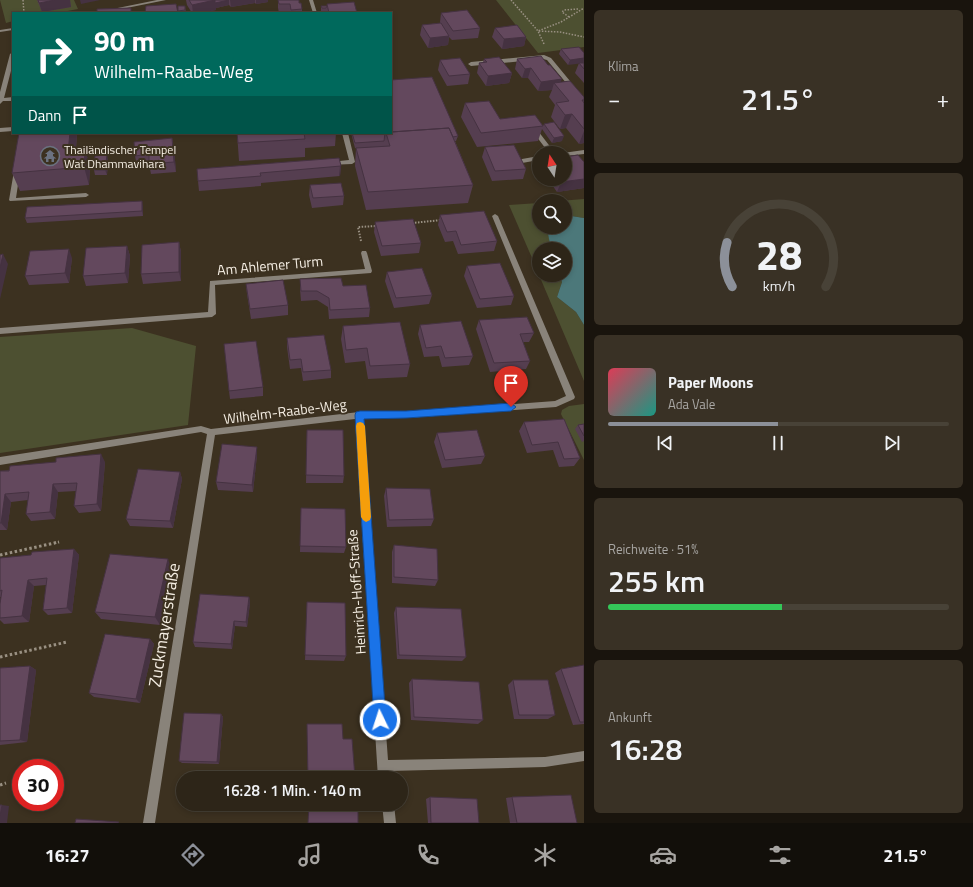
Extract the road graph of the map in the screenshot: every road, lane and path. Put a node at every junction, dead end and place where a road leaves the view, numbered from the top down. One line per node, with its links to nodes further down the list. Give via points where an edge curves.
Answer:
1 (23, 0): 7 (path)
2 (164, 0): 8 (street)
3 (311, 0): 9 (street)
4 (511, 0): 13 (path, via 514,7 533,23)
5 (584, 8): 6 (path)
6 (579, 9): 10 (path, via 576,14); 10 (path, via 562,12)
7 (24, 12)
8 (100, 12)
9 (315, 12)
10 (569, 17): 13 (path, via 555,26)
11 (12, 29): 12 (street)
12 (0, 31)
13 (538, 31): 14 (path)
14 (584, 37)
15 (12, 58): 18 (street)
16 (471, 64): 19 (street, via 544,57 549,59)
17 (12, 99): 18 (street)
18 (0, 101)
19 (584, 101)
20 (527, 120): 24 (street)
21 (12, 129): 22 (street)
22 (0, 130)
23 (344, 134): 30 (street, via 352,162)
24 (547, 146)
25 (584, 152): 26 (street)
26 (572, 153)
27 (532, 159): 28 (street)
28 (522, 161)
29 (19, 163): 31 (street, via 12,200)
30 (321, 165)
31 (86, 195)
32 (495, 216): 38 (street, Wilhelm-Raabe-Weg, via 571,397 556,404 406,415)
33 (449, 220): 34 (path)
34 (411, 223)
35 (381, 225): 36 (path, via 358,227)
36 (364, 253): 37 (street, Am Ahlemer Turm, via 369,271 212,283 212,314)
37 (0, 331)
38 (360, 415): 39 (street, Wilhelm-Raabe-Weg); 46 (street, Heinrich-Hoff-Straße)
39 (211, 432): 40 (street, Wilhelm-Raabe-Weg, via 201,429); 51 (street, Zuckmayerstraße)
40 (0, 461)
41 (59, 542): 42 (path)
42 (0, 555)
43 (67, 642): 44 (path)
44 (0, 657)
45 (584, 756): 46 (street, via 545,762)
46 (383, 766): 47 (street, Heinrich-Hoff-Straße)
47 (383, 771)
48 (6, 783): 49 (path)
49 (0, 785)
50 (389, 811): 52 (street)
51 (149, 823)
52 (390, 823)

